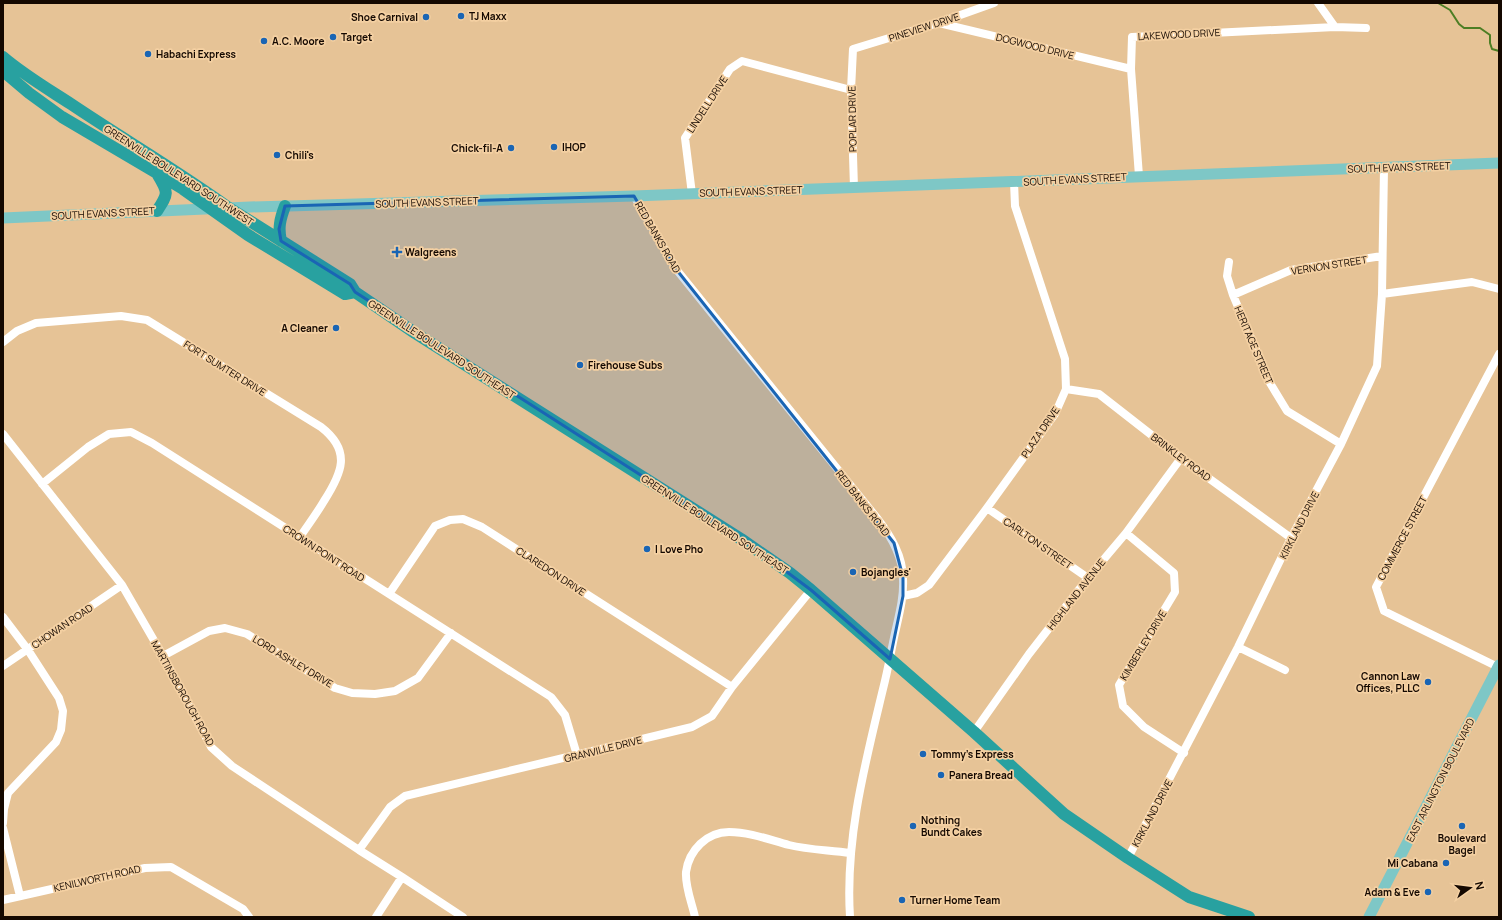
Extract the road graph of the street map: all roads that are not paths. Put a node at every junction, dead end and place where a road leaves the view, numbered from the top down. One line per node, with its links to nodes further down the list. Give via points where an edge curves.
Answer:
1 (994, 3): 3 (street, PINEVIEW DRIVE)
2 (1318, 3): 4 (street)
3 (938, 23): 6 (street, PINEVIEW DRIVE); 9 (street, DOGWOOD DRIVE)
4 (1335, 27): 5 (street, LAKEWOOD DRIVE); 9 (street, LAKEWOOD DRIVE, via 1132,37)
5 (1366, 28)
6 (853, 49): 13 (street, POPLAR DRIVE)
7 (3, 57): 11 (highway, GREENVILLE BOULEVARD SOUTHWEST)
8 (3, 66): 11 (highway, via 22,78)
9 (1131, 70): 18 (street, LAKEWOOD DRIVE)
10 (3, 72): 12 (highway, GREENVILLE BOULEVARD SOUTHWEST)
11 (28, 76): 14 (highway, GREENVILLE BOULEVARD SOUTHWEST)
12 (20, 86): 14 (highway, via 27,85 45,96); 17 (highway, GREENVILLE BOULEVARD SOUTHWEST, via 62,117)
13 (851, 90): 20 (street, POPLAR DRIVE); 21 (street, LINDELL DRIVE, via 742,61 730,69 685,138)
14 (63, 99): 24 (highway, GREENVILLE BOULEVARD SOUTHWEST)
15 (1499, 163): 16 (main road, SOUTH EVANS STREET)
16 (1384, 168): 18 (main road, SOUTH EVANS STREET); 29 (street, KIRKLAND DRIVE)
17 (157, 172): 25 (highway, GREENVILLE BOULEVARD SOUTHWEST); 26 (highway, via 166,189 166,198)
18 (1140, 176): 19 (main road, SOUTH EVANS STREET)
19 (1014, 182): 20 (main road, SOUTH EVANS STREET); 37 (street, PLAZA DRIVE, via 1015,206 1065,359)
20 (854, 188): 21 (main road, SOUTH EVANS STREET)
21 (692, 194): 22 (main road, SOUTH EVANS STREET)
22 (634, 196): 23 (main road, SOUTH EVANS STREET); 50 (street, RED BANKS ROAD, via 676,269 886,530 900,558)
23 (285, 206): 24 (main road, SOUTH EVANS STREET); 28 (highway, via 279,229)
24 (229, 208): 25 (main road, SOUTH EVANS STREET); 28 (highway, GREENVILLE BOULEVARD SOUTHWEST)
25 (212, 210): 26 (main road, SOUTH EVANS STREET); 32 (highway, GREENVILLE BOULEVARD SOUTHEAST, via 332,287 345,294)
26 (157, 211): 27 (main road, SOUTH EVANS STREET)
27 (3, 218)
28 (282, 241): 32 (highway, GREENVILLE BOULEVARD SOUTHWEST, via 350,284)
29 (1382, 256): 33 (street, KIRKLAND DRIVE); 34 (street, VERNON STREET, via 1291,270)
30 (1229, 262): 34 (street, HERITAGE STREET, via 1227,276)
31 (1499, 289): 33 (street, via 1472,282)
32 (355, 292): 48 (highway, GREENVILLE BOULEVARD SOUTHEAST, via 415,333 741,539)
33 (1382, 294): 39 (street, KIRKLAND DRIVE, via 1377,366)
34 (1233, 295): 39 (street, HERITAGE STREET, via 1270,383 1287,411)
35 (3, 342): 44 (street, FORT SUMTER DRIVE, via 17,331 36,323 121,316 147,320 321,428 330,434 336,443 341,468 336,483)
36 (1499, 354): 58 (street, COMMERCE STREET, via 1376,587 1384,611)
37 (1066, 389): 40 (street, BRINKLEY ROAD, via 1098,394); 42 (street, PLAZA DRIVE, via 1055,414)
38 (3, 434): 41 (street, MARTINSBOROUGH ROAD)
39 (1341, 444): 45 (street, KIRKLAND DRIVE)
40 (1181, 458): 43 (street, HIGHLAND AVENUE); 45 (street, BRINKLEY ROAD)
41 (42, 484): 44 (street, CROWN POINT ROAD, via 88,447 110,434 131,432); 47 (street, MARTINSBOROUGH ROAD)
42 (988, 508): 46 (street, CARLTON STREET); 50 (street, PLAZA DRIVE, via 929,585 917,593)
43 (1126, 533): 46 (street, HIGHLAND AVENUE); 62 (street, KIMBERLEY DRIVE, via 1174,573 1175,592 1119,685 1123,706 1144,726)
44 (300, 537): 49 (street, CROWN POINT ROAD)
45 (1291, 538): 53 (street, KIRKLAND DRIVE)
46 (1088, 578): 61 (street, HIGHLAND AVENUE, via 1029,654)
47 (122, 586): 54 (street, CHOWAN ROAD); 55 (street, MARTINSBOROUGH ROAD)
48 (811, 590): 56 (highway, GREENVILLE BOULEVARD SOUTHEAST); 60 (street, GRANVILLE DRIVE)
49 (389, 594): 52 (street, CROWN POINT ROAD); 60 (street, CLAREDON DRIVE, via 435,526 450,520 463,519 482,527)
50 (903, 596): 56 (street, RED BANKS ROAD)
51 (3, 617): 54 (street)
52 (451, 633): 55 (street, LORD ASHLEY DRIVE, via 418,678 395,691 375,694 336,688 248,634 225,628 208,631); 63 (street, CROWN POINT ROAD, via 551,697 565,715)
53 (1238, 647): 59 (street); 62 (street, KIRKLAND DRIVE)
54 (28, 650): 57 (street, CHOWAN ROAD); 64 (street, via 59,698 63,711 61,730 56,742 8,793)
55 (163, 656): 66 (street, MARTINSBOROUGH ROAD, via 210,747 232,766)
56 (890, 659): 61 (highway, GREENVILLE BOULEVARD SOUTHEAST); 67 (street, RED BANKS ROAD, via 860,789)
57 (3, 666)
58 (1498, 666): 78 (main road, EAST ARLINGTON BOULEVARD)
59 (1285, 670)
60 (732, 687): 63 (street, GRANVILLE DRIVE, via 712,716 692,727)
61 (974, 732): 68 (highway, GREENVILLE BOULEVARD SOUTHEAST, via 1064,814)
62 (1184, 753): 68 (street, KIRKLAND DRIVE)
63 (577, 756): 66 (street, GRANVILLE DRIVE, via 405,796 390,807)
64 (3, 823)
65 (3, 828): 70 (street)
66 (359, 850): 69 (street, MARTINSBOROUGH ROAD)
67 (850, 853): 75 (street, via 719,832 701,843 689,860 687,886); 76 (street, RED BANKS ROAD)
68 (1128, 858): 77 (highway, GREENVILLE BOULEVARD SOUTHEAST, via 1189,897)
69 (402, 877): 73 (street); 74 (street, MARTINSBOROUGH ROAD)
70 (20, 896): 71 (street, KENILWORTH ROAD); 72 (street, KENILWORTH ROAD, via 145,868 171,867 243,909)
71 (3, 900)
72 (249, 917)
73 (376, 917)
74 (463, 917)
75 (695, 917)
76 (850, 917)
77 (1249, 917)
78 (1369, 917)

